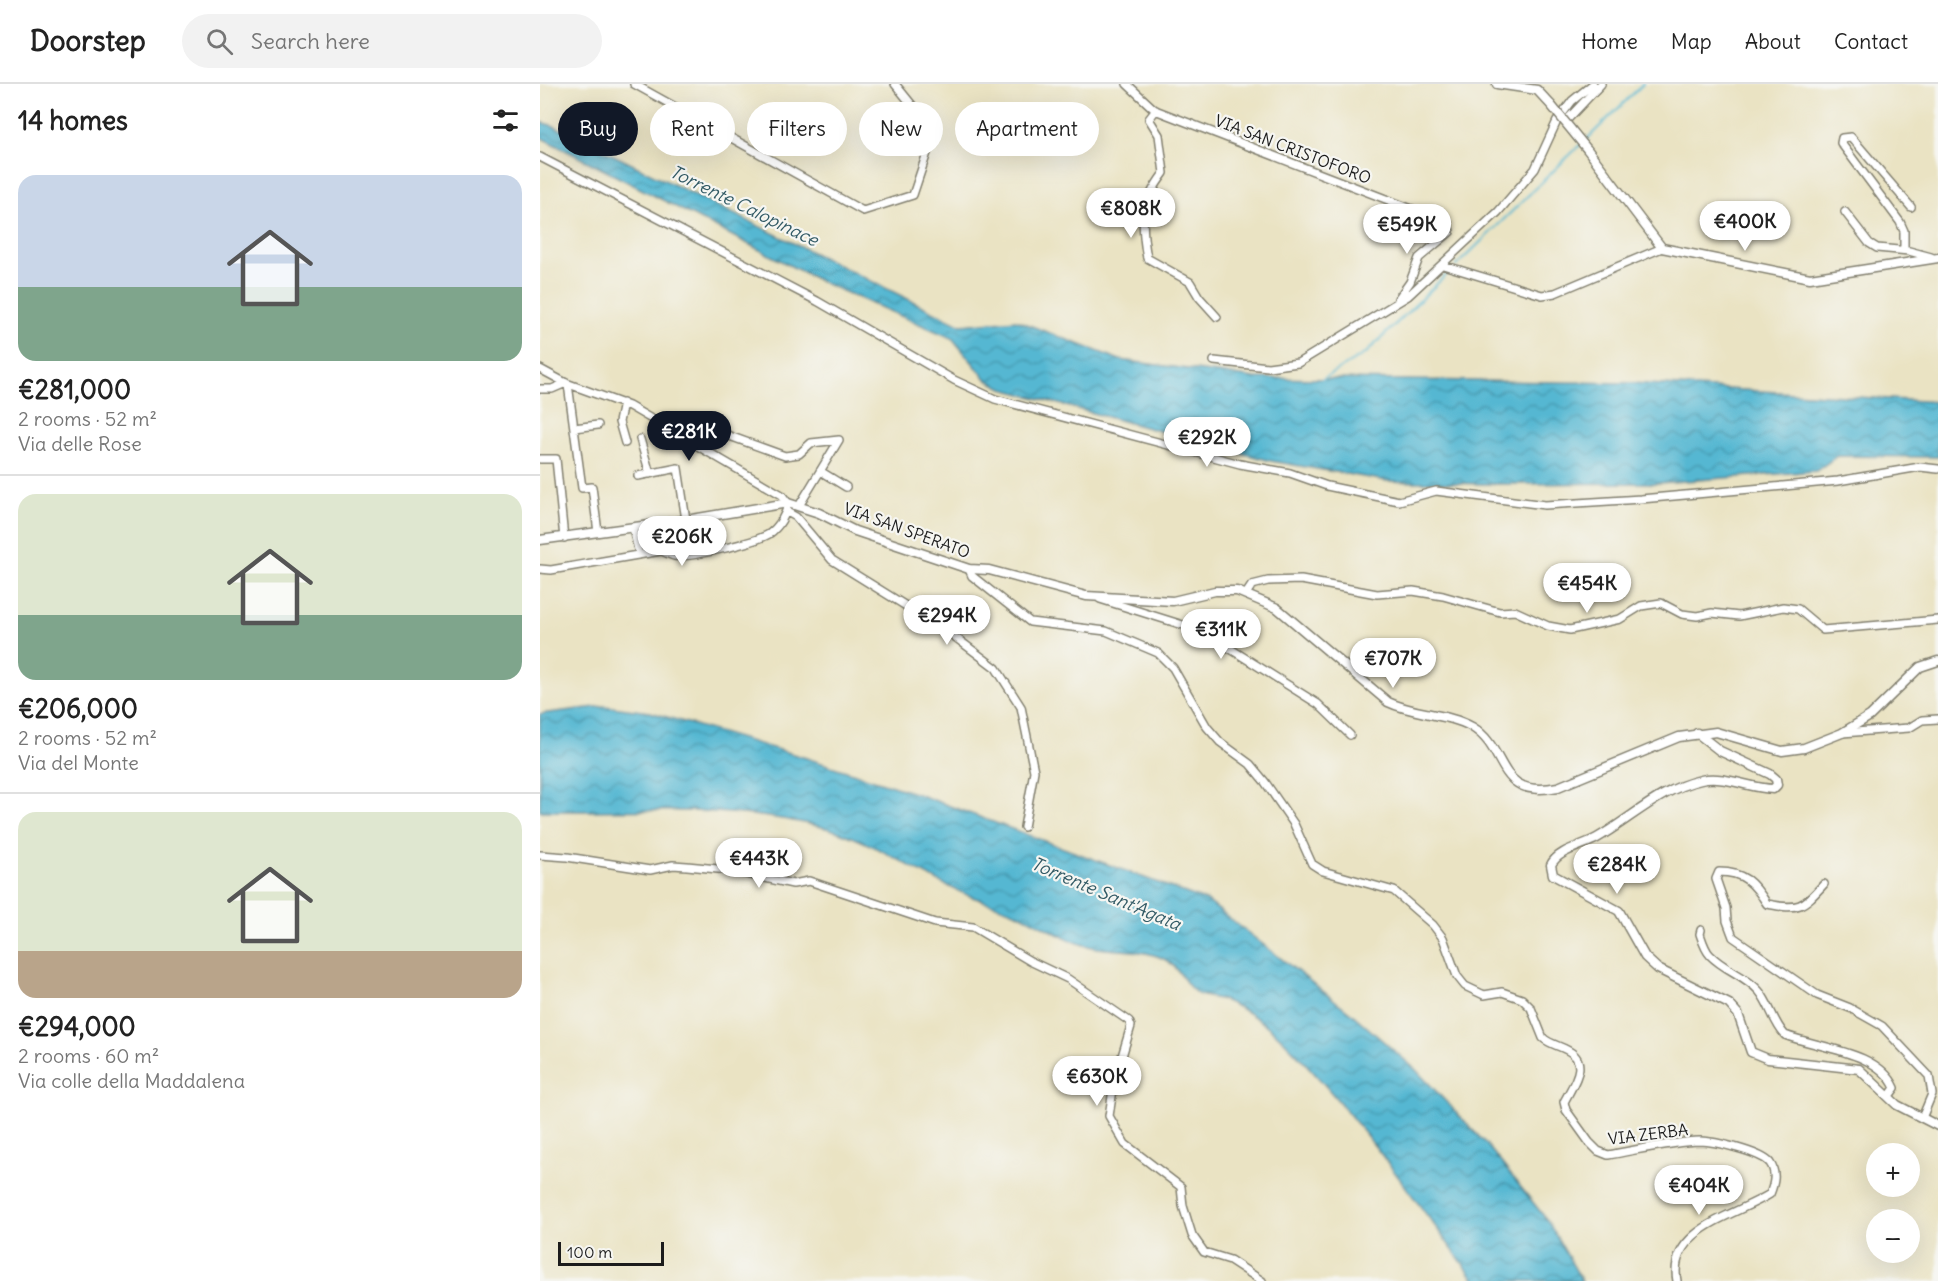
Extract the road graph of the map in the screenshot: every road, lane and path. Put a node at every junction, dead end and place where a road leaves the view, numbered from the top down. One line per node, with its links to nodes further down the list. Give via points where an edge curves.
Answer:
1 (634, 84): 2 (street, via 862,211 914,195 934,132)
2 (895, 84)
3 (1127, 84): 7 (street, VIA SAN CRISTOFORO)
4 (1497, 84): 8 (street, bridge, via 1537,90)
5 (1593, 84): 15 (street, via 1572,101 1557,121 1535,169)
6 (1601, 84): 8 (street)
7 (1156, 111): 16 (street, VIA SAN CRISTOFORO, via 1442,219 1451,226 1450,232 1419,258 1410,282); 17 (street, via 1149,119 1159,135 1164,172 1150,192 1144,210 1142,227 1147,258 1190,282)
8 (1565, 122): 12 (street, bridge)
9 (540, 157): 29 (street, via 995,399 1240,464 1290,472 1327,486 1399,501 1436,491 1545,505 1641,500 1838,481 1920,467)
10 (1911, 207): 13 (street, via 1851,137 1842,138 1841,143 1900,222)
11 (1845, 212): 13 (street, via 1869,243 1877,248)
12 (1662, 248): 14 (street, via 1810,278); 15 (street, via 1555,293 1528,291)
13 (1904, 250): 14 (street)
14 (1934, 257)
15 (1446, 266): 16 (street)
16 (1396, 302): 18 (street, via 1298,363 1268,367)
17 (1217, 317)
18 (1214, 361)
19 (540, 369): 20 (street)
20 (567, 384): 21 (street); 22 (street); 24 (street)
21 (540, 389)
22 (623, 403): 26 (street, via 619,422); 27 (street)
23 (598, 425): 24 (street)
24 (574, 428): 38 (street, via 582,488 592,487)
25 (640, 440): 31 (street)
26 (625, 442)
27 (700, 447): 30 (street, via 713,430 784,456 799,454 811,443 839,440); 35 (street, via 782,495)
28 (540, 459): 39 (street, via 556,459)
29 (1938, 469)
30 (820, 471): 33 (street); 34 (street)
31 (650, 474): 32 (street); 36 (street, via 678,468)
32 (638, 476)
33 (846, 487)
34 (799, 506): 35 (street, VIA SAN SPERATO); 42 (street, VIA SAN SPERATO, via 855,531)
35 (788, 508): 36 (street); 41 (street, via 767,535 716,550 675,556 661,551); 52 (street, via 832,560 951,634 996,668 1021,707 1034,771)
36 (686, 520): 37 (street)
37 (633, 528): 38 (street); 41 (street)
38 (598, 532): 39 (street)
39 (564, 538): 40 (street)
40 (540, 540)
41 (639, 554): 43 (street)
42 (969, 568): 45 (street, VIA SAN SPERATO); 60 (street, VIA ZERBA, via 972,576 1030,622 1106,631 1158,653 1173,668 1207,727 1266,782 1294,824 1312,864 1323,871 1394,891 1443,938 1457,976 1465,986 1484,995 1502,992 1522,999 1531,1008 1543,1038 1575,1054 1580,1072 1564,1102 1598,1151 1608,1155 1712,1142 1769,1162 1774,1171 1770,1194 1703,1227 1691,1237 1676,1264)
43 (540, 569)
44 (1246, 594): 45 (street, VIA SAN SPERATO, via 1215,591 1173,601); 46 (street, via 1252,585 1302,580 1377,594 1413,591 1500,612 1515,611 1548,626 1570,630 1620,619 1641,606 1661,603 1697,616 1739,616 1783,607 1798,609 1823,630); 49 (street, via 1277,609 1388,702 1407,711 1458,720 1473,728 1484,738 1506,774 1524,787 1539,791 1558,787)
45 (1088, 596): 51 (street, via 1202,632 1318,704)
46 (1938, 620)
47 (1938, 661): 50 (street, via 1920,667 1870,716)
48 (1938, 719): 50 (street, via 1922,720 1909,728)
49 (1697, 733): 50 (street, via 1727,734 1782,751 1804,748); 56 (street, via 1720,751 1770,774 1777,785 1763,789 1703,780 1679,787 1597,838 1555,858 1551,865 1554,875 1619,911 1645,957 1658,969 1729,1004 1738,1014 1751,1052 1768,1059 1859,1069)
50 (1842, 733)
51 (1350, 735)
52 (1024, 827)
53 (540, 855): 59 (street, via 650,870 673,865 728,870 793,884 809,881 935,922 973,927 1068,979 1103,1001 1131,1026 1109,1108 1113,1126 1125,1144 1181,1187 1192,1234 1204,1252 1230,1260)
54 (1824, 884): 57 (street, via 1805,905 1790,908 1767,903 1752,883 1734,872 1719,872 1716,879 1733,937 1817,995 1882,1026 1929,1076 1932,1094)
55 (1701, 930): 56 (street, via 1709,954 1760,992 1785,1035 1853,1055 1878,1068 1891,1078 1895,1088)
56 (1888, 1096): 57 (street)
57 (1922, 1118): 58 (street)
58 (1938, 1126)
59 (1262, 1281)
60 (1677, 1281)

